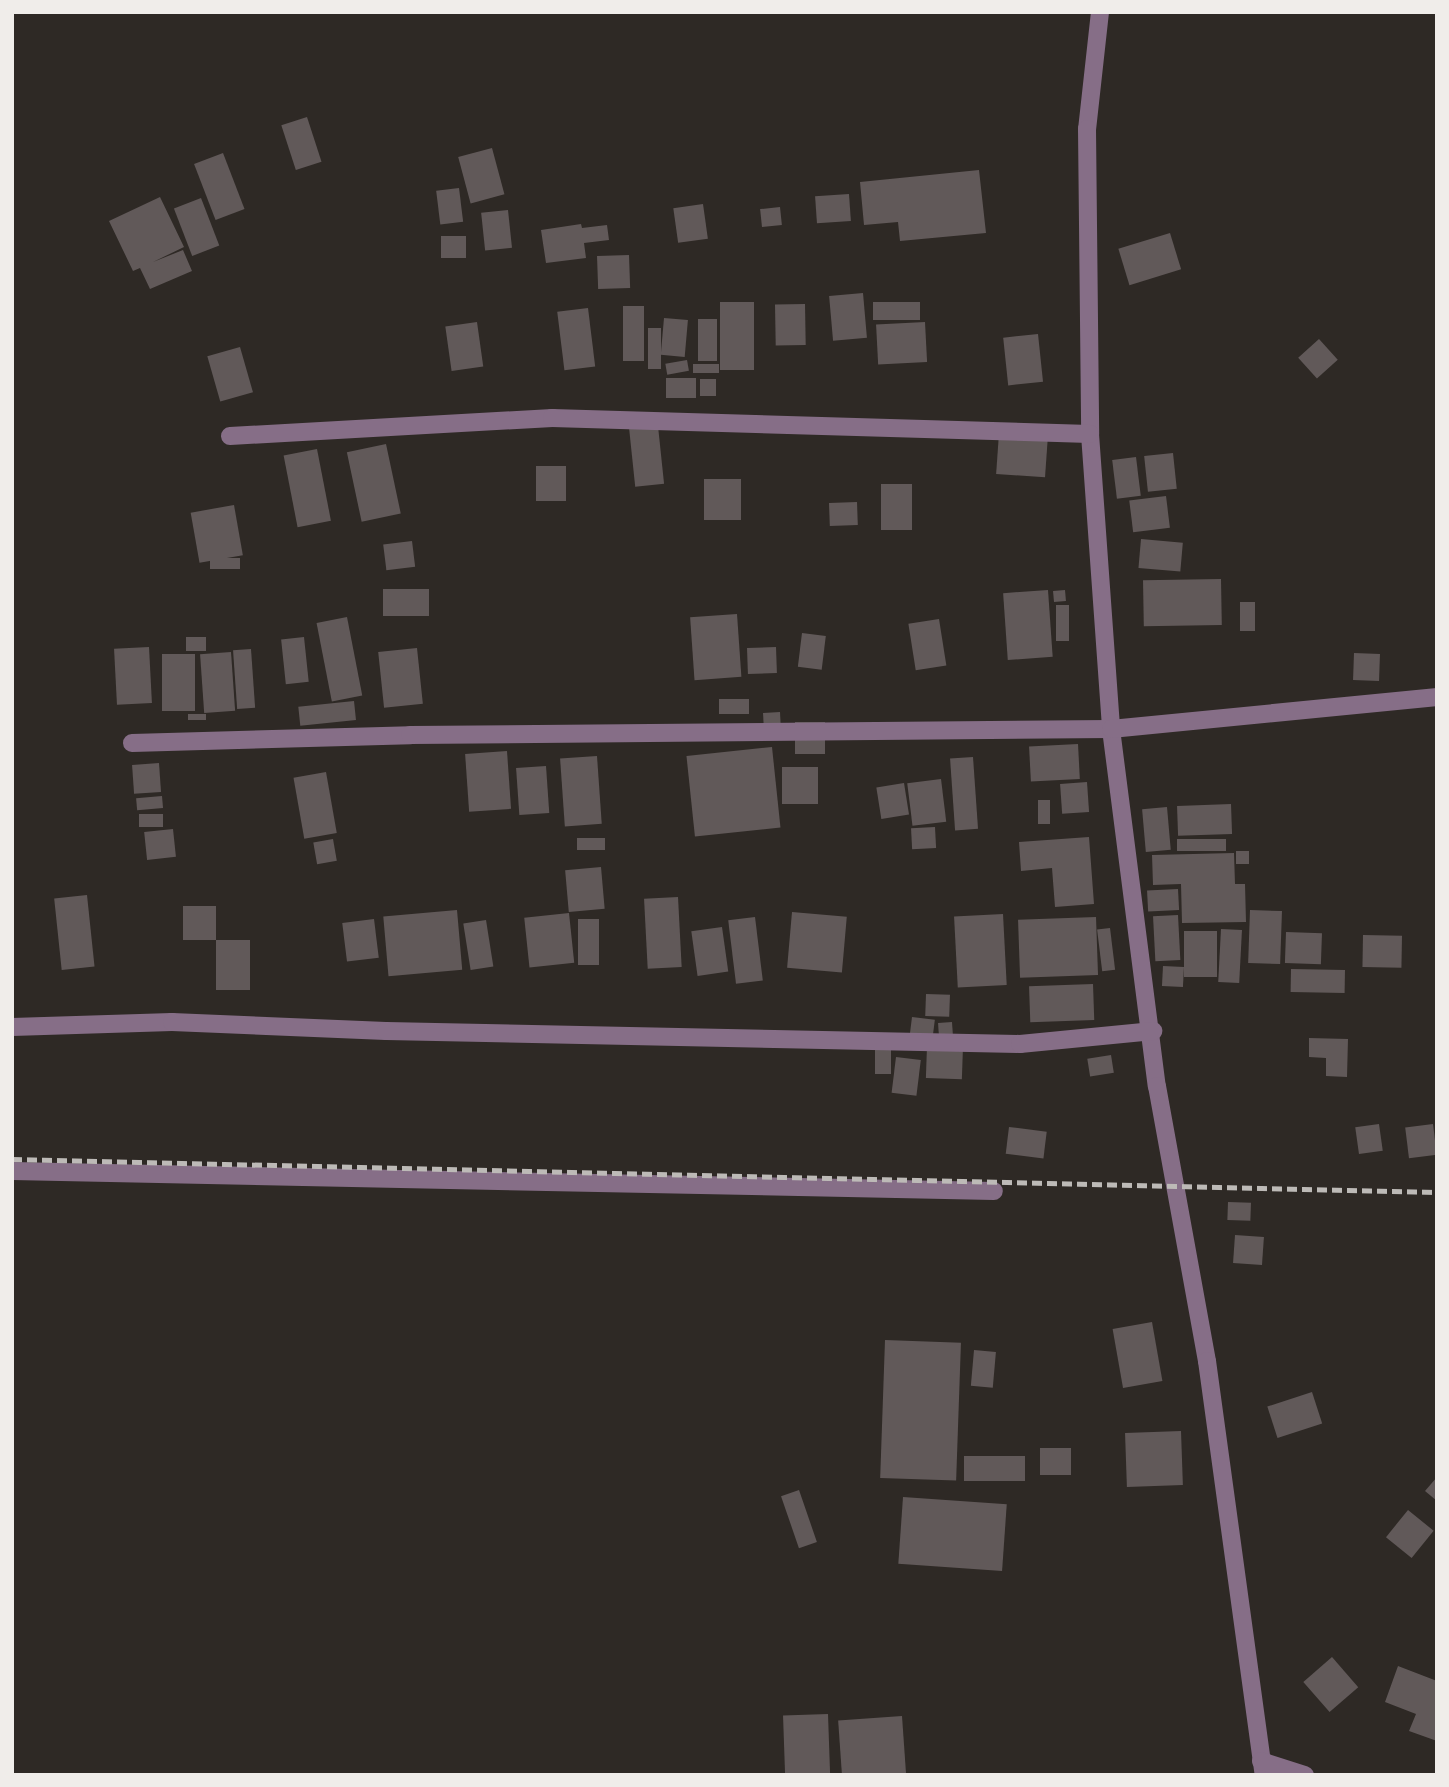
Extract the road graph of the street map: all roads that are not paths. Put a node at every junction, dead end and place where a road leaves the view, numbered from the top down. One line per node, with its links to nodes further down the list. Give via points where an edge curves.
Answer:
1 (1100, 12): 2 (street, via 1087,129)
2 (1090, 434): 3 (street, via 551,418); 5 (street)
3 (230, 436)
4 (1437, 697): 5 (street)
5 (1111, 729): 6 (street, via 410,735); 8 (street)
6 (132, 743)
7 (12, 1027): 8 (street, via 172,1022 400,1032 1020,1044)
8 (1153, 1031): 11 (street, via 1157,1086 1207,1362)
9 (12, 1171): 10 (street)
10 (994, 1191)
11 (1262, 1768): 12 (street)
12 (1306, 1775)

